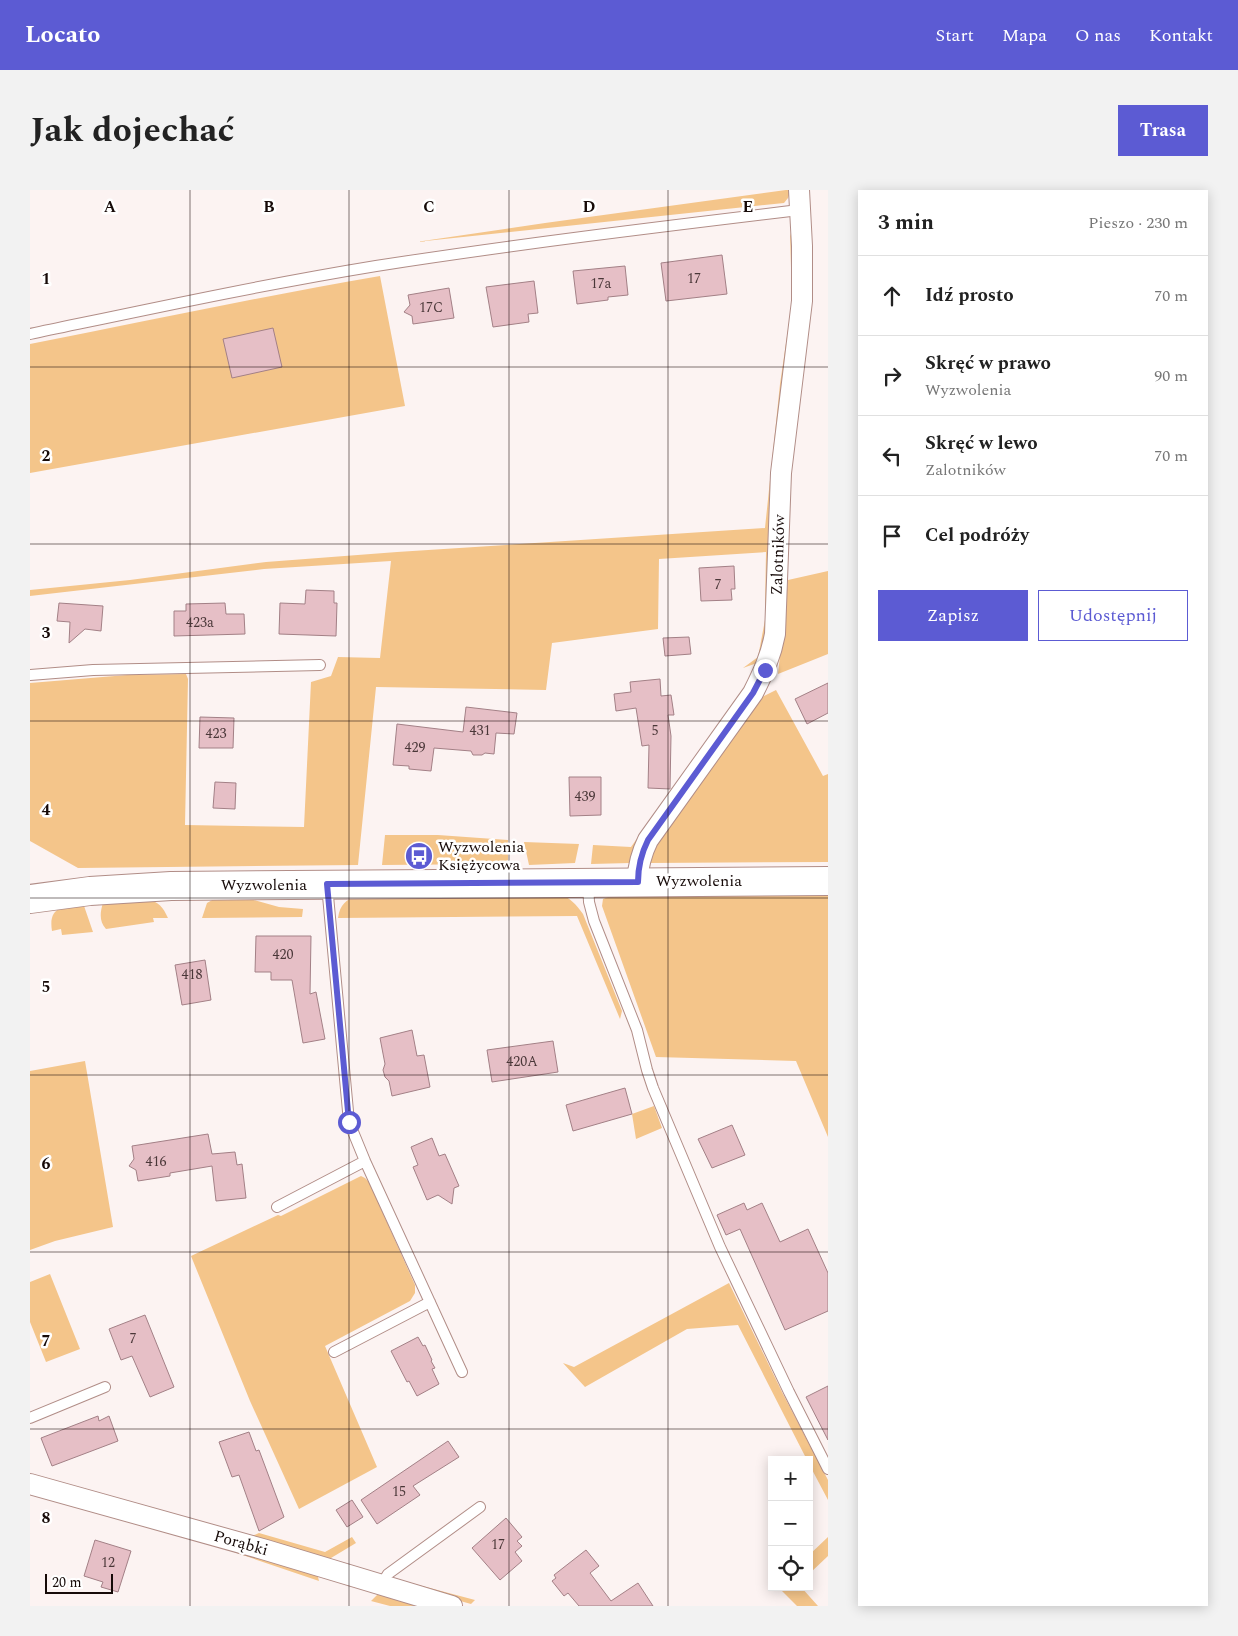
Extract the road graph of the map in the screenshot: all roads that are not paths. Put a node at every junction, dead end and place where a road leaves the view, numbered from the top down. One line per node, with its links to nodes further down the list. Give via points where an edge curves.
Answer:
1 (799, 190): 2 (street, Zalotników)
2 (799, 210): 3 (lane, via 549,240 376,266); 8 (street, Zalotników, via 802,301 781,474 772,652 753,693 648,840 642,852)
3 (30, 334)
4 (320, 665): 5 (lane, via 93,670)
5 (30, 675)
6 (828, 881): 8 (street, Wyzwolenia)
7 (588, 882): 8 (street, Wyzwolenia); 9 (street, Wyzwolenia); 18 (lane, via 588,902 638,1030 653,1088 720,1247)
8 (638, 882)
9 (327, 884): 10 (street, Wyzwolenia, via 146,886); 11 (lane, via 347,1105 354,1137)
10 (30, 899)
11 (365, 1161): 12 (lane); 13 (lane)
12 (278, 1208)
13 (430, 1302): 14 (lane); 15 (lane)
14 (334, 1352)
15 (462, 1372)
16 (105, 1387): 17 (lane)
17 (30, 1418)
18 (828, 1469)
19 (30, 1484): 21 (street, Porąbki)
20 (480, 1507): 21 (lane, via 388,1574)
21 (381, 1585): 22 (street, Porąbki)
22 (430, 1603): 23 (street, Porąbki)
23 (452, 1606)

